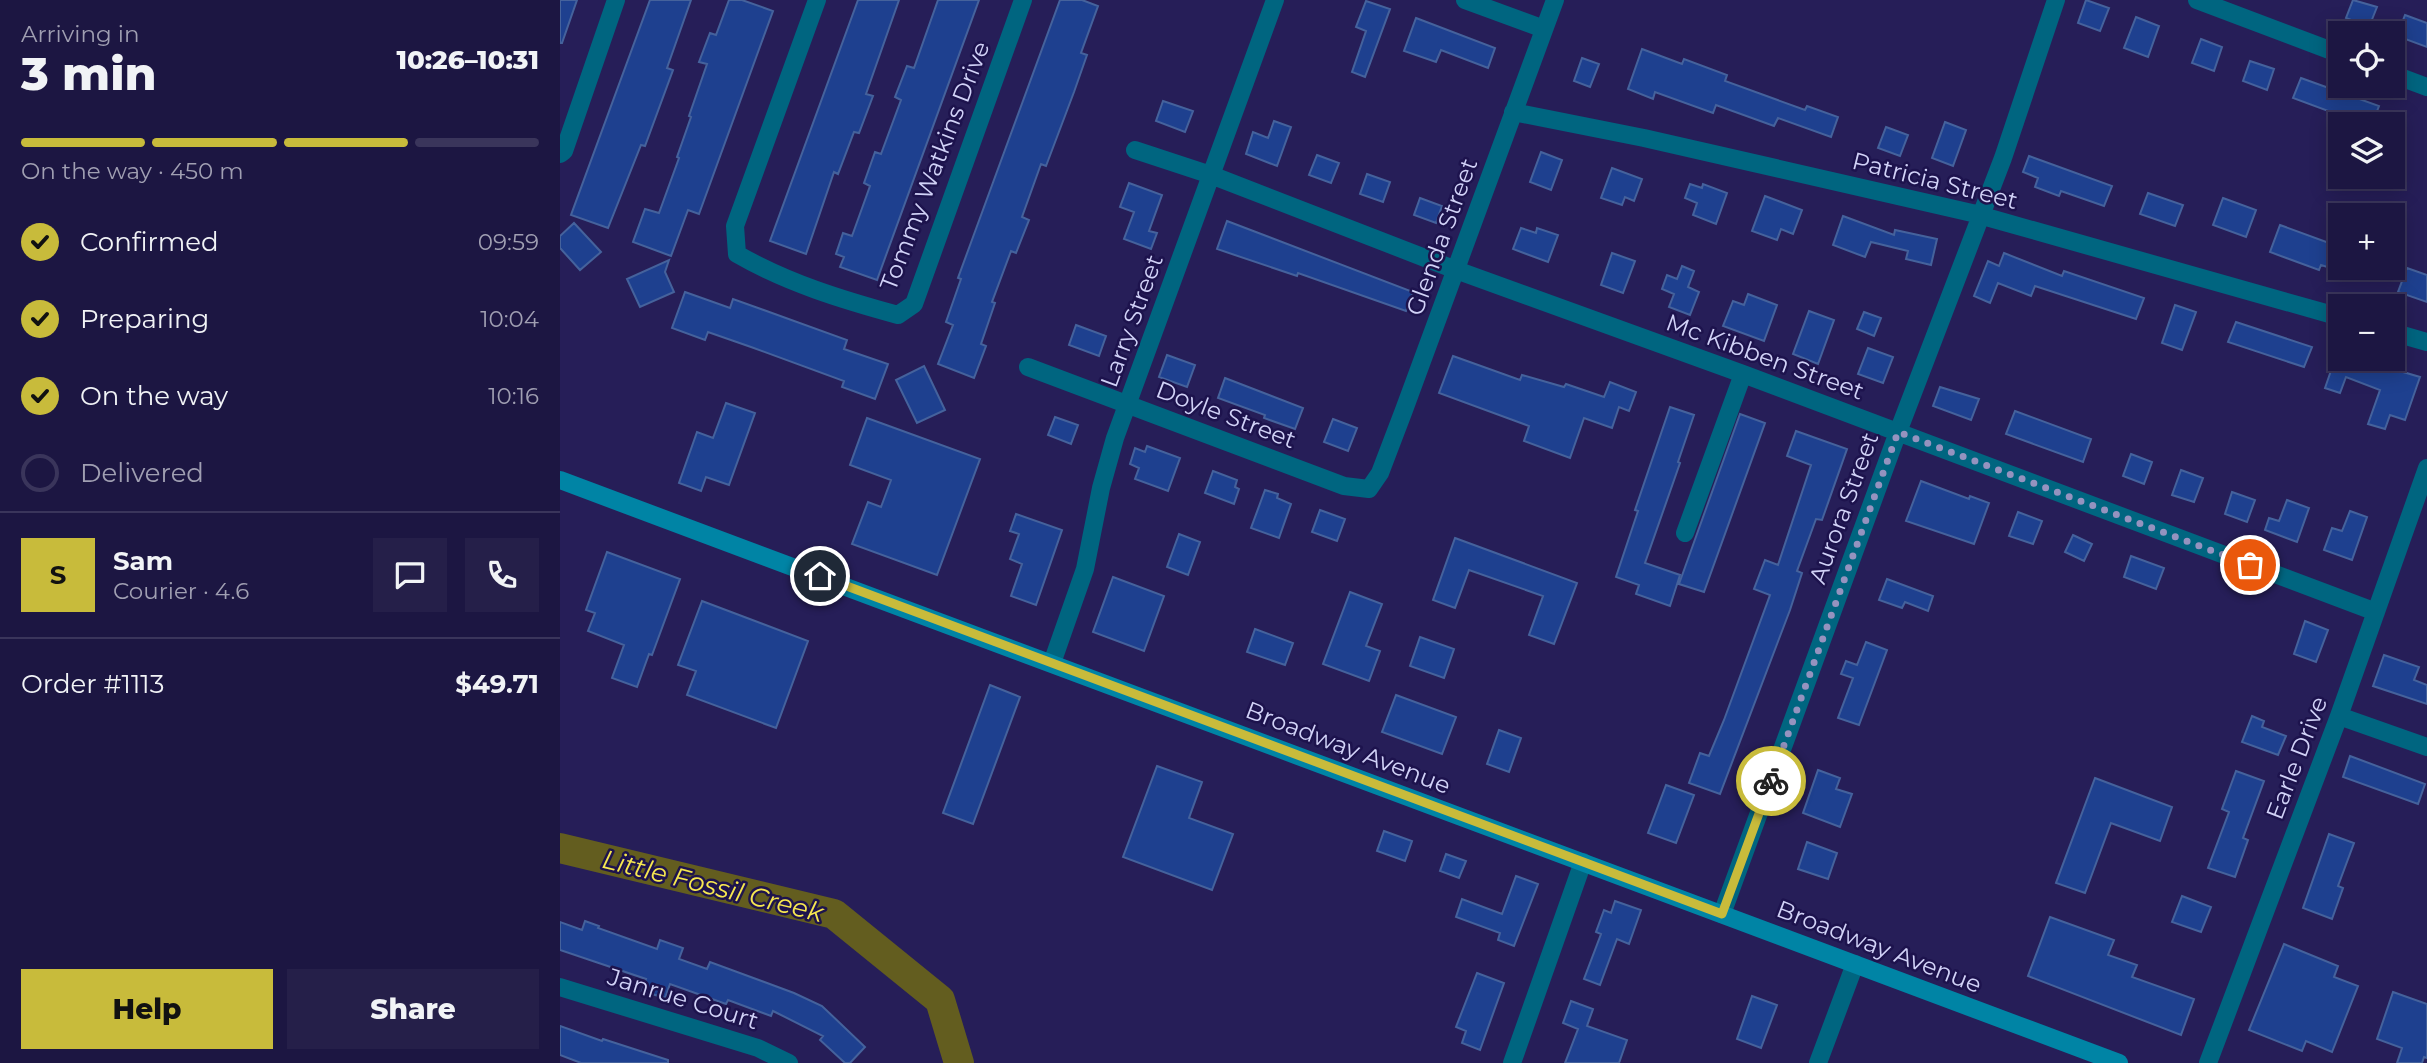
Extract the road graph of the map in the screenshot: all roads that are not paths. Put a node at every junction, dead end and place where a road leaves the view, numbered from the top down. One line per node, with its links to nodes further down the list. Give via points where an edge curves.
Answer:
1 (616, 0): 15 (street)
2 (817, 0): 3 (street, Tommy Watkins Drive, via 735,226 737,254 841,300 898,316 914,304)
3 (1023, 0)
4 (1275, 0): 16 (street, Larry Street)
5 (1465, 0): 9 (street)
6 (1555, 0): 9 (street, Glenda Street)
7 (2056, 0): 17 (street, Aurora Street)
8 (2197, 0): 10 (street)
9 (1545, 29): 13 (street, Glenda Street)
10 (2328, 49)
11 (2405, 79): 12 (street)
12 (2427, 87)
13 (1513, 112): 17 (street, Patricia Street); 18 (street, Glenda Street)
14 (1135, 150): 16 (street, Mc Kibben Street)
15 (560, 154)
16 (1211, 175): 18 (street, Mc Kibben Street); 24 (street, Larry Street)
17 (1980, 215): 19 (street, Patricia Street); 25 (street, Aurora Street)
18 (1456, 270): 23 (street, Mc Kibben Street); 28 (street, Glenda Street, via 1380,473)
19 (2328, 314)
20 (2405, 336): 21 (street)
21 (2427, 342)
22 (1028, 367): 24 (street, Doyle Street)
23 (1744, 374): 25 (street, Mc Kibben Street); 30 (street)
24 (1127, 404): 28 (street, Doyle Street, via 1344,486); 32 (street, Larry Street, via 1101,488 1085,569)
25 (1898, 432): 31 (street, Mc Kibben Street); 36 (street, Aurora Street)
26 (2427, 468): 29 (street, Earle Drive)
27 (560, 480): 32 (main road, Broadway Avenue)
28 (1369, 489)
29 (2423, 491): 31 (street, Earle Drive)
30 (1685, 533)
31 (2376, 612): 33 (street, Earle Drive)
32 (1052, 663): 35 (main road, Broadway Avenue)
33 (2339, 716): 34 (street); 43 (street, Earle Drive)
34 (2427, 747)
35 (1583, 862): 36 (main road, Broadway Avenue); 40 (street)
36 (1722, 914): 37 (main road, Broadway Avenue)
37 (1855, 964): 41 (street); 42 (main road, Broadway Avenue)
38 (560, 987): 39 (street, Janrue Court, via 758,1048)
39 (789, 1063)
40 (1512, 1063)
41 (1818, 1063)
42 (2119, 1063)
43 (2208, 1063)

